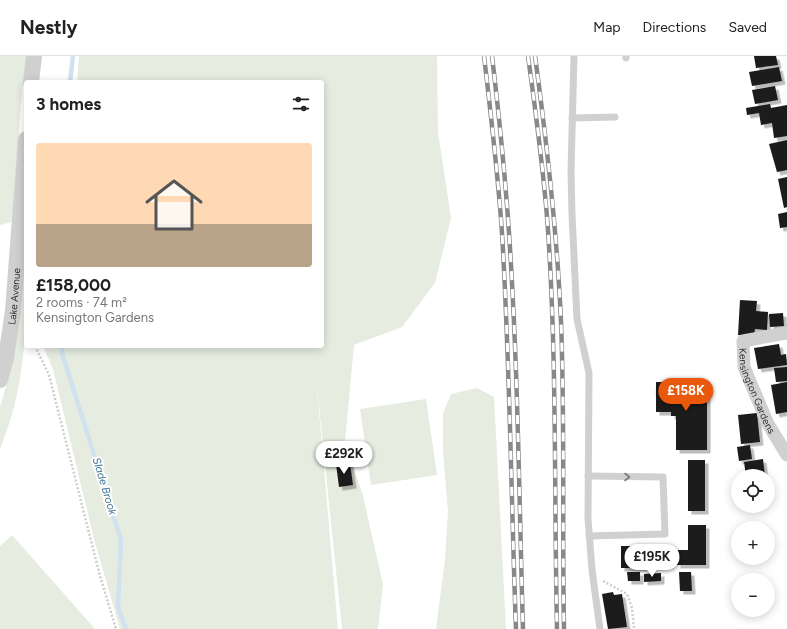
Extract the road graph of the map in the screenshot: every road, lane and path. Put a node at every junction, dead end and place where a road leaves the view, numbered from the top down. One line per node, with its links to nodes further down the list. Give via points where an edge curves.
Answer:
1 (34, 56): 3 (street)
2 (574, 56): 4 (lane)
3 (31, 80)
4 (572, 118): 5 (lane); 11 (lane, via 572,207 577,319 589,373)
5 (615, 118)
6 (24, 165): 9 (street, Lake Avenue, via 13,311)
7 (786, 333): 10 (street, Kensington Gardens, via 743,341 744,366 768,424)
8 (36, 348): 14 (path, via 49,375)
9 (0, 380)
10 (787, 455)
11 (588, 476): 12 (lane); 12 (lane, one-way to 12, via 663,477 665,534)
12 (589, 536): 15 (lane)
13 (600, 579): 16 (path, via 627,594 632,608)
14 (116, 629)
15 (600, 629)
16 (634, 629)

